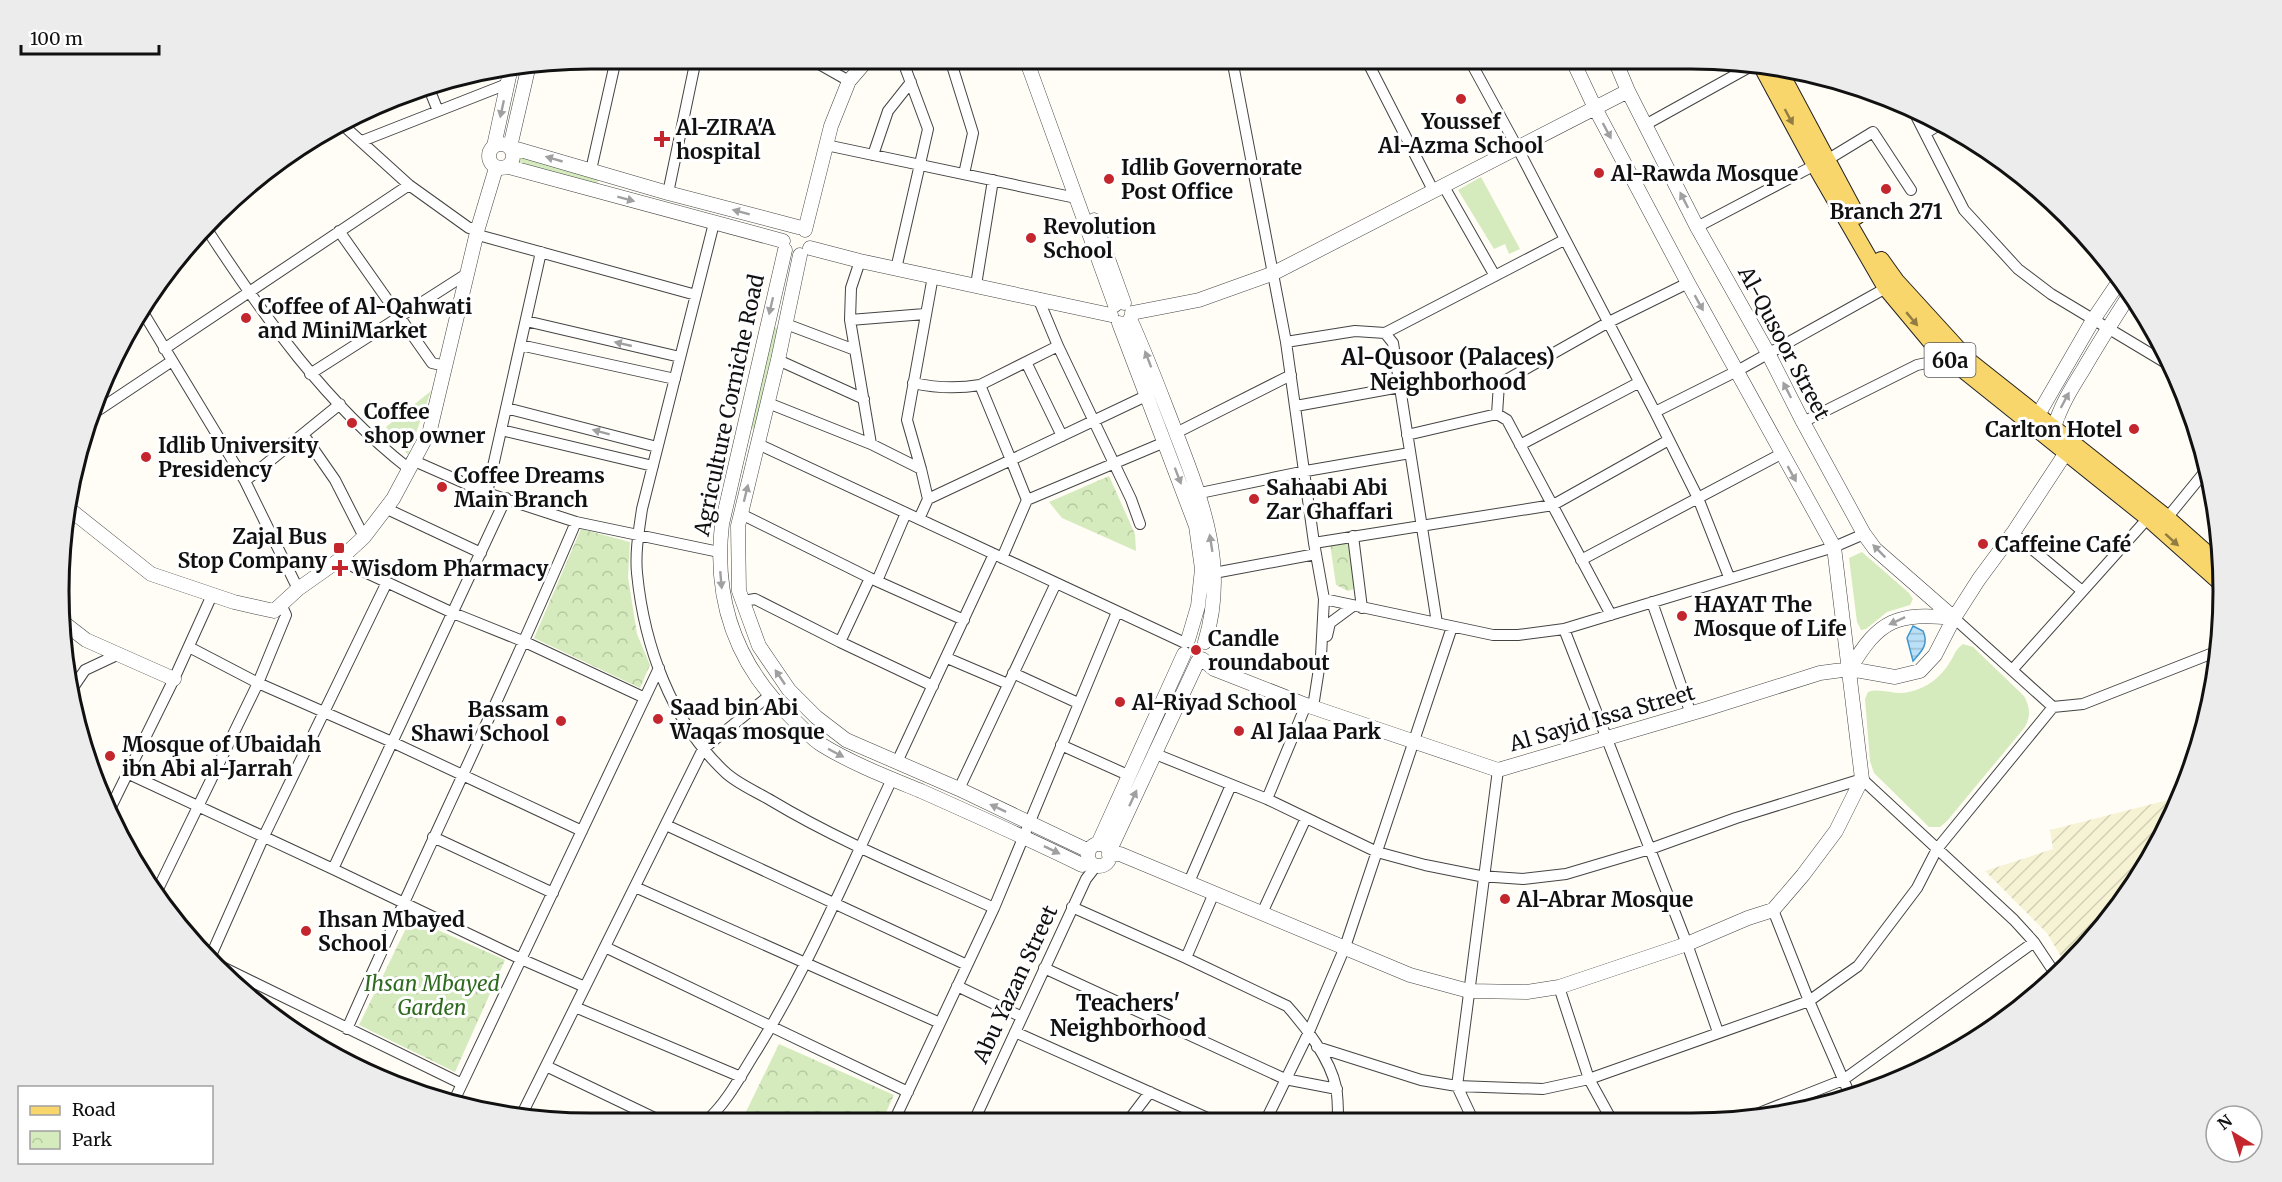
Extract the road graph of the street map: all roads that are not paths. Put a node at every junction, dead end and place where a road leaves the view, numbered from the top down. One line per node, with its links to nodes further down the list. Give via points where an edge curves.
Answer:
1 (614, 69): 39 (street)
2 (694, 69): 45 (street)
3 (828, 69): 19 (street)
4 (859, 69): 19 (street)
5 (906, 69): 20 (street)
6 (953, 69): 40 (street, via 973,133)
7 (1030, 69): 46 (street)
8 (1039, 69): 71 (street)
9 (1234, 69): 60 (street)
10 (1372, 69): 43 (street)
11 (1474, 69): 34 (street)
12 (1577, 69): 23 (street)
13 (1619, 69): 21 (street, Al-Qusoor Street)
14 (1742, 71): 26 (street)
15 (527, 73): 33 (street)
16 (1766, 74): 36 (main road, 60a, one-way to 36)
17 (1782, 77): 36 (main road, 60a)
18 (508, 78): 24 (street); 32 (street, one-way to 32)
19 (849, 81): 31 (street)
20 (911, 82): 35 (street, via 888,111); 37 (street, via 927,129)
21 (1628, 91): 23 (street); 26 (street, Al-Qusoor Street)
22 (431, 94): 24 (street)
23 (1595, 108): 34 (street); 63 (street, one-way to 63)
24 (438, 111): 30 (street)
25 (1920, 122): 29 (street)
26 (1645, 125): 48 (street, Al-Qusoor Street, one-way to 26)
27 (349, 129): 30 (street)
28 (1933, 129): 29 (street)
29 (1926, 133): 76 (street, via 1964,210 2034,284)
30 (362, 141): 42 (street)
31 (826, 145): 35 (street); 49 (street)
32 (494, 146): 33 (street); 38 (street, via 489,158)
33 (510, 147): 38 (street, via 513,156); 39 (street, one-way to 33)
34 (1517, 147): 43 (street); 53 (street)
35 (873, 155): 37 (street)
36 (1821, 162): 44 (street, via 1873,132); 48 (street); 66 (main road, 60a); 93 (main road, 60a, via 1896,281)
37 (920, 165): 40 (street); 58 (street)
38 (502, 167): 47 (street, one-way to 47); 51 (street)
39 (591, 170): 45 (street)
40 (964, 174): 41 (street)
41 (993, 180): 46 (street); 64 (street)
42 (409, 185): 50 (street); 51 (street)
43 (1438, 188): 60 (street); 62 (street)
44 (1911, 190)
45 (668, 193): 49 (street, one-way to 45)
46 (1076, 198): 71 (street)
47 (714, 223): 54 (street); 68 (street)
48 (1697, 227): 87 (street, Al-Qusoor Street)
49 (801, 229): 54 (street, via 786,233); 56 (street, via 810,236)
50 (339, 231): 67 (street); 73 (street)
51 (478, 231): 55 (street); 59 (street)
52 (210, 235): 67 (street)
53 (1564, 240): 62 (street); 78 (street)
54 (784, 246): 56 (street, via 792,255); 161 (street, Agriculture Corniche Road, one-way to 161)
55 (541, 252): 68 (street); 77 (street)
56 (805, 252): 57 (street); 79 (street)
57 (860, 261): 58 (street); 75 (street, via 851,288)
58 (896, 268): 61 (street)
59 (468, 273): 73 (street); 95 (street)
60 (1274, 273): 71 (street, via 1199,300); 82 (street)
61 (933, 276): 64 (street); 72 (street)
62 (1496, 276): 81 (street)
63 (1688, 283): 78 (street); 96 (street, one-way to 96)
64 (976, 285): 69 (street)
65 (2115, 287): 76 (street)
66 (1886, 288): 87 (street); 89 (main road, 60a, one-way to 89)
67 (248, 292): 85 (street); 97 (street)
68 (696, 296): 88 (street)
69 (1038, 298): 71 (street); 84 (street)
70 (2125, 301): 80 (street)
71 (1122, 313): 104 (street); 120 (street, one-way to 71)
72 (925, 314): 75 (street); 101 (street)
73 (399, 316): 95 (street, via 432,363); 97 (street)
74 (146, 318): 85 (street)
75 (850, 320): 86 (street)
76 (2093, 320): 80 (street); 115 (street)
77 (526, 321): 83 (street); 88 (street, one-way to 77)
78 (1607, 323): 100 (street); 112 (street, via 1499,384)
79 (786, 324): 86 (street); 91 (street)
80 (2108, 327): 90 (street); 115 (street, one-way to 80, via 2063,402)
81 (1385, 333): 82 (street, via 1355,331); 103 (street, via 1393,343)
82 (1286, 342): 98 (street)
83 (520, 345): 99 (street); 110 (street)
84 (1058, 346): 94 (street); 113 (street)
85 (164, 349): 92 (street)
86 (855, 350): 106 (street)
87 (1768, 353): 96 (street); 114 (street, Al-Qusoor Street, one-way to 87)
88 (680, 357): 99 (street)
89 (1947, 357): 93 (street); 114 (street, via 1917,365); 115 (main road, 60a)
90 (2158, 358)
91 (778, 360): 106 (street); 107 (street)
92 (172, 361): 105 (street); 136 (street)
93 (1969, 361): 115 (main road, 60a)
94 (1026, 362): 102 (street); 119 (street)
95 (446, 366): 130 (street, via 430,430)
96 (1737, 371): 111 (street); 128 (street)
97 (310, 374): 108 (street)
98 (1291, 375): 109 (street); 120 (street)
99 (675, 379): 125 (street)
100 (1638, 382): 111 (street); 124 (street)
101 (913, 383): 102 (street, via 933,388); 133 (street, via 907,420)
102 (980, 385): 129 (street)
103 (1400, 387): 109 (street); 118 (street)
104 (1148, 395): 113 (street); 120 (street)
105 (106, 398)
106 (864, 399): 123 (street)
107 (768, 403): 122 (street); 123 (street)
108 (340, 404): 117 (street); 130 (street, via 388,452)
109 (1296, 406): 134 (street)
110 (506, 408): 116 (street); 125 (street, one-way to 110)
111 (1655, 412): 121 (street)
112 (1497, 414): 118 (street); 124 (street, via 1507,420)
113 (1094, 421): 119 (street); 131 (street)
114 (1803, 422): 155 (street, Al-Qusoor Street)
115 (2044, 425): 127 (main road, 60a); 149 (main road, 60a)
116 (501, 430): 132 (street); 137 (street)
117 (303, 434): 136 (street); 158 (street, via 334,480)
118 (1407, 435): 126 (street)
119 (1062, 436): 129 (street)
120 (1171, 438): 131 (street); 138 (street); 193 (street, one-way to 193, via 1196,526 1202,569 1198,606)
121 (1667, 441): 141 (street); 143 (street)
122 (758, 444): 146 (street); 147 (street, one-way to 122)
123 (871, 444): 133 (street)
124 (1520, 445): 143 (street)
125 (657, 447): 132 (street)
126 (1410, 453): 134 (street); 153 (street)
127 (2065, 453): 148 (main road, 60a); 154 (street, Al Sayid Issa Street)
128 (1781, 454): 141 (street); 159 (street, one-way to 159)
129 (1011, 460): 140 (street); 142 (street)
130 (410, 464): 137 (street); 144 (street)
131 (1115, 465): 142 (street); 152 (street)
132 (653, 466): 156 (street)
133 (921, 469): 140 (street)
134 (1306, 471): 138 (street); 160 (street)
135 (2200, 477): 149 (street)
136 (245, 481): 173 (street)
137 (487, 493): 139 (street)
138 (1200, 493): 167 (street, one-way to 138, via 1212,543)
139 (506, 498): 151 (street); 162 (street)
140 (928, 498): 150 (street)
141 (1698, 498): 166 (street); 169 (street)
142 (1028, 500): 163 (street)
143 (1552, 505): 153 (street); 166 (street)
144 (385, 508): 158 (street); 162 (street)
145 (75, 513): 175 (street, via 151,574)
146 (906, 513): 150 (street); 170 (street)
147 (741, 514): 170 (street); 177 (street, via 739,591)
148 (2148, 518): 168 (main road, 60a, one-way to 168); 174 (street)
149 (2167, 518): 164 (main road, 60a)
150 (918, 519): 163 (street)
151 (576, 522): 156 (street); 190 (street)
152 (1140, 524)
153 (1421, 525): 157 (street); 186 (street)
154 (2013, 533): 174 (street); 184 (street, Al Sayid Issa Street)
155 (1864, 534): 159 (street); 184 (street, Al-Qusoor Street, one-way to 155, via 1875,549)
156 (638, 536): 161 (street); 200 (street, via 637,572)
157 (1353, 536): 160 (street); 180 (street)
158 (364, 537): 165 (street)
159 (1834, 547): 169 (street); 201 (street)
160 (1315, 548): 167 (street); 176 (street)
161 (719, 552): 208 (street, Agriculture Corniche Road, one-way to 208, via 723,599 734,638)
162 (481, 553): 182 (street)
163 (998, 556): 172 (street); 185 (street)
164 (2212, 558)
165 (339, 560): 171 (street); 173 (street)
166 (1581, 560): 183 (street)
167 (1214, 573): 192 (street, via 1212,620)
168 (2213, 576)
169 (1729, 577): 178 (street)
170 (873, 580): 185 (street); 191 (street)
171 (387, 582): 182 (street); 213 (street)
172 (1056, 583): 181 (street); 204 (street)
173 (298, 589): 179 (street)
174 (2081, 591): 202 (street)
175 (212, 595): 179 (street, via 274,611); 194 (street)
176 (1324, 598): 180 (street); 197 (street)
177 (743, 601): 191 (street, via 755,599); 221 (street, one-way to 177, via 846,740 789,690 759,646)
178 (1652, 602): 183 (street); 214 (street)
179 (281, 604): 206 (street, via 286,615)
180 (1358, 607): 186 (street); 197 (street, via 1330,623)
181 (1117, 612): 193 (street); 210 (street)
182 (453, 613): 190 (street); 217 (street)
183 (1611, 615): 189 (street)
184 (1954, 618): 201 (street, one-way to 201, via 1901,617 1865,644); 201 (street, Al Sayid Issa Street, via 1935,655 1920,671 1895,677); 202 (street)
185 (964, 620): 198 (street)
186 (1437, 624): 187 (street)
187 (1452, 627): 189 (street, via 1493,635); 216 (street)
188 (70, 628): 195 (street, via 86,640)
189 (1564, 630): 215 (street)
190 (525, 642): 209 (street); 224 (street)
191 (840, 642): 207 (street)
192 (1205, 642): 193 (street, via 1196,638); 199 (street, via 1206,654)
193 (1186, 646): 199 (street, via 1191,660); 225 (street)
194 (189, 647): 203 (street); 206 (street)
195 (118, 654): 203 (street); 205 (street, via 85,670)
196 (2209, 654): 212 (street, via 2083,704)
197 (1321, 656): 211 (street)
198 (947, 658): 204 (street); 207 (street)
199 (1200, 660): 211 (street, Al Sayid Issa Street); 220 (street)
200 (659, 668): 209 (street); 219 (street, via 668,694)
201 (1850, 669): 214 (street, Al Sayid Issa Street, via 1820,673); 227 (street)
202 (2013, 669): 212 (street)
203 (174, 679): 223 (street)
204 (1011, 679): 210 (street); 229 (street)
205 (77, 682)
206 (258, 683): 213 (street); 232 (street)
207 (933, 686): 221 (street)
208 (770, 695): 219 (street); 226 (street, Agriculture Corniche Road, one-way to 226, via 820,744)
209 (645, 698): 236 (street)
210 (1078, 703): 218 (street)
211 (1309, 706): 216 (street, Al Sayid Issa Street); 230 (street)
212 (2053, 707): 242 (street)
213 (324, 712): 217 (street); 237 (street)
214 (1690, 714): 215 (street, Al Sayid Issa Street)
215 (1607, 738): 222 (street, Al Sayid Issa Street); 241 (street)
216 (1415, 741): 222 (street, Al Sayid Issa Street); 243 (street)
217 (392, 742): 224 (street); 245 (street)
218 (1061, 745): 225 (street); 234 (street)
219 (704, 749): 235 (street); 240 (street, via 727,774 801,819)
220 (1153, 753): 228 (street); 244 (street, one-way to 220)
221 (897, 762): 229 (street)
222 (1498, 770): 246 (street)
223 (129, 774): 231 (street); 232 (street)
224 (462, 775): 236 (street); 239 (street)
225 (1130, 776): 244 (street)
226 (892, 779): 238 (street, Agriculture Corniche Road); 240 (street)
227 (1862, 780): 241 (street); 242 (street); 256 (street, via 1836,831)
228 (1231, 785): 230 (street); 247 (street)
229 (959, 789): 234 (street, one-way to 229)
230 (1267, 799): 233 (street)
231 (114, 802)
232 (200, 806): 237 (street); 248 (street)
233 (1306, 818): 243 (street); 257 (street)
234 (1029, 822): 238 (street); 244 (street)
235 (666, 825): 249 (street); 253 (street)
236 (582, 831): 250 (street)
237 (264, 836): 245 (street); 262 (street)
238 (1023, 836): 244 (street, Agriculture Corniche Road, one-way to 244, via 1082,865); 255 (street)
239 (433, 837): 250 (street); 252 (street)
240 (860, 847): 253 (street); 255 (street)
241 (1650, 849): 246 (street, via 1566,874 1523,879); 259 (street)
242 (1937, 849): 258 (street); 274 (street, via 1917,888 1858,966)
243 (1377, 852): 246 (street, via 1425,866); 261 (street)
244 (1098, 855): 247 (street, via 1120,854); 254 (street, Abu Yazan Street)
245 (333, 869): 252 (street)
246 (1486, 876): 273 (street)
247 (1189, 882): 251 (street)
248 (160, 885)
249 (635, 886): 260 (street); 265 (street)
250 (553, 893): 264 (street)
251 (1214, 893): 257 (street); 263 (street)
252 (402, 903): 264 (street); 279 (street)
253 (834, 903): 265 (street); 266 (street)
254 (1072, 907): 263 (street); 267 (street, Abu Yazan Street)
255 (994, 908): 266 (street)
256 (1773, 910): 259 (street); 274 (street)
257 (1262, 913): 261 (street)
258 (2034, 942): 268 (street); 288 (street)
259 (1687, 944): 272 (street); 281 (street)
260 (605, 947): 271 (street); 278 (street)
261 (1345, 947): 273 (street, via 1410,975); 282 (street)
262 (213, 950)
263 (1186, 958): 282 (street, via 1287,1006)
264 (521, 959): 271 (street); 289 (street)
265 (806, 963): 277 (street); 278 (street)
266 (967, 965): 270 (street)
267 (1044, 968): 276 (street, Abu Yazan Street); 286 (street)
268 (2051, 968)
269 (237, 974): 279 (street)
270 (957, 986): 276 (street); 277 (street)
271 (585, 987): 275 (street)
272 (1559, 987): 273 (street, via 1527,992); 287 (street)
273 (1469, 991): 290 (street)
274 (1809, 1000): 281 (street); 288 (street)
275 (575, 1007): 284 (street); 285 (street)
276 (1022, 1017): 280 (street, Abu Yazan Street)
277 (940, 1023): 293 (street)
278 (771, 1028): 285 (street); 293 (street)
279 (347, 1029): 289 (street)
280 (1015, 1032): 294 (street); 302 (street, Abu Yazan Street)
281 (1718, 1032): 287 (street)
282 (1308, 1034): 283 (street); 286 (street)
283 (1317, 1047): 290 (street, via 1390,1072); 291 (street, via 1330,1067)
284 (546, 1066): 298 (street); 299 (street)
285 (741, 1077): 300 (street)
286 (1285, 1079): 291 (street); 305 (street)
287 (1589, 1080): 290 (street, via 1544,1089); 309 (street)
288 (1843, 1080): 292 (street); 297 (street)
289 (462, 1084): 295 (street)
290 (1457, 1086): 308 (street)
291 (1337, 1089): 296 (street)
292 (1847, 1089)
293 (908, 1092): 301 (street)
294 (1150, 1092): 303 (street); 304 (street)
295 (457, 1095)
296 (1337, 1104): 306 (street); 307 (street)
297 (1778, 1106)
298 (524, 1109)
299 (644, 1113)
300 (714, 1113)
301 (898, 1113)
302 (978, 1113)
303 (1134, 1113)
304 (1196, 1113)
305 (1269, 1113)
306 (1338, 1113)
307 (1342, 1113)
308 (1470, 1113)
309 (1608, 1113)

